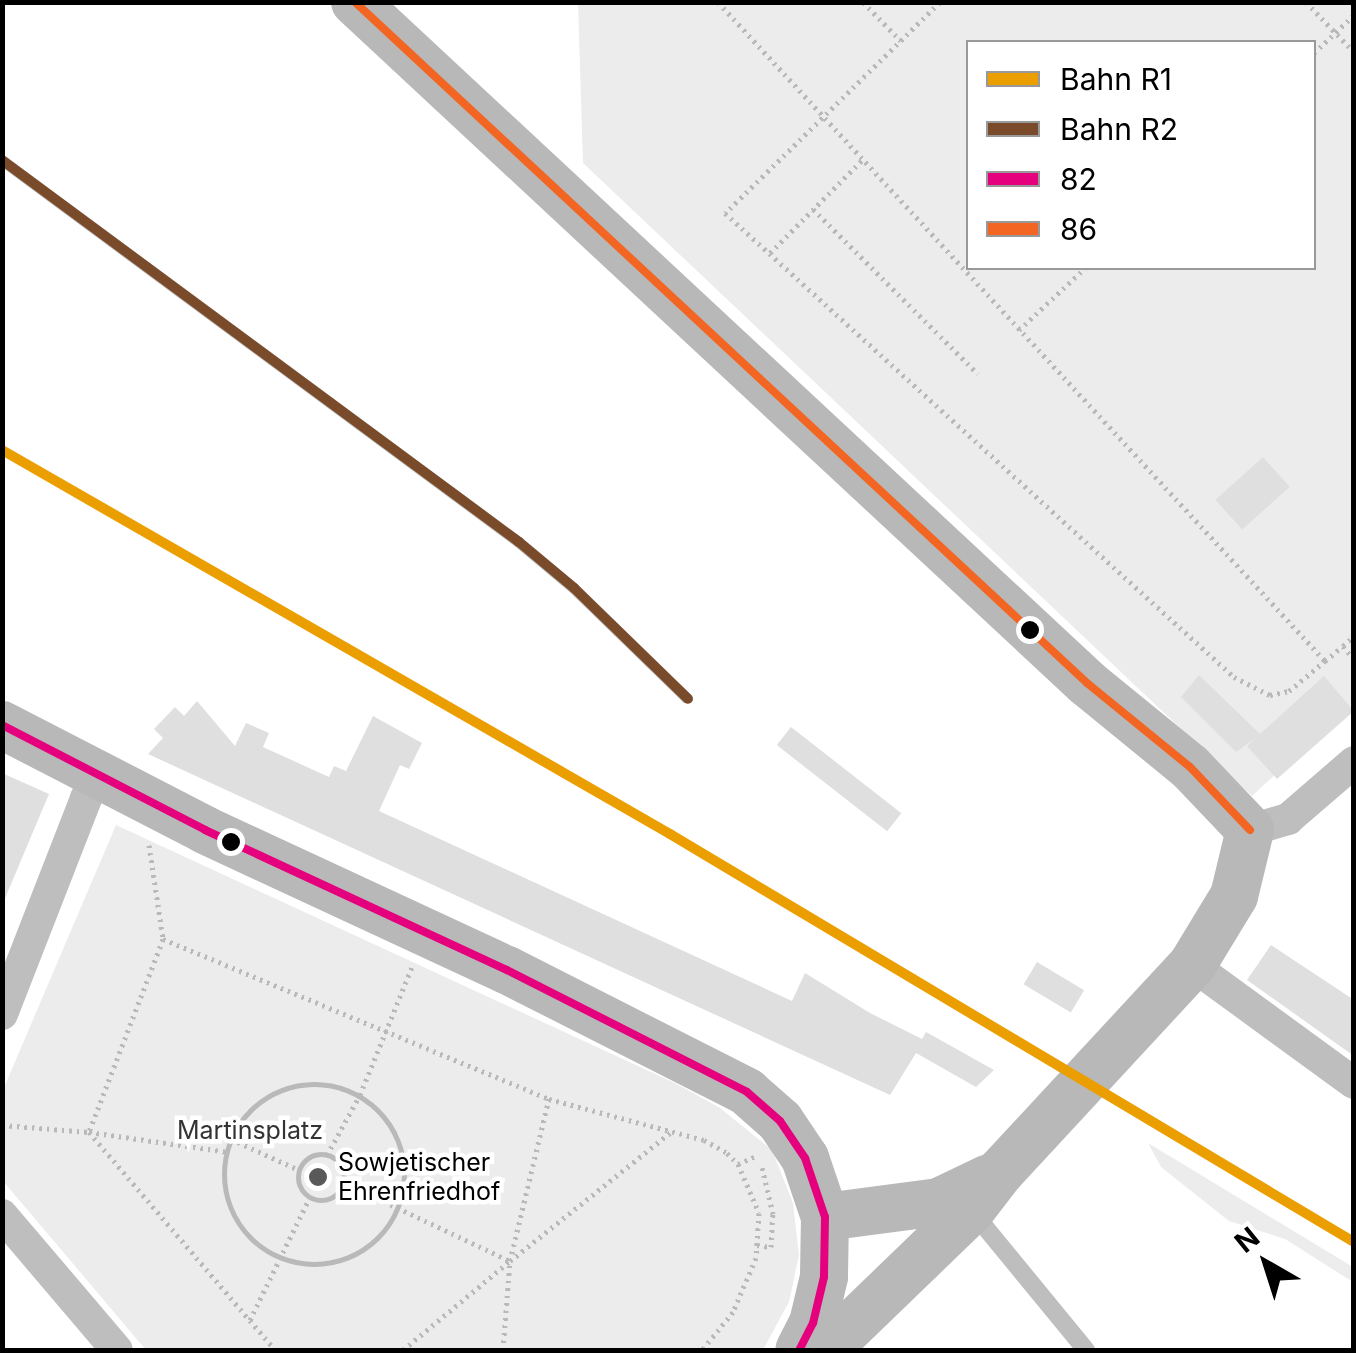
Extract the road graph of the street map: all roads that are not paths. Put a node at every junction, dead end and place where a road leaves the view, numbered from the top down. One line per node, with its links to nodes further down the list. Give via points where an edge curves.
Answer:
1 (355, 2): 5 (street, via 1086,684 1190,767)
2 (2, 725): 4 (street)
3 (1354, 762): 5 (street, via 1288,819)
4 (100, 774): 7 (street); 12 (street, via 734,1084 789,1133 816,1182)
5 (1250, 830): 6 (street, via 1234,896)
6 (1192, 965): 8 (street); 9 (street)
7 (2, 1014)
8 (1354, 1084)
9 (1001, 1171): 10 (street); 12 (street, via 939,1202)
10 (971, 1210): 15 (street); 16 (lane)
11 (2, 1215): 13 (street)
12 (824, 1217): 14 (street, via 824,1277)
13 (117, 1350)
14 (799, 1350)
15 (826, 1350)
16 (1086, 1350)

